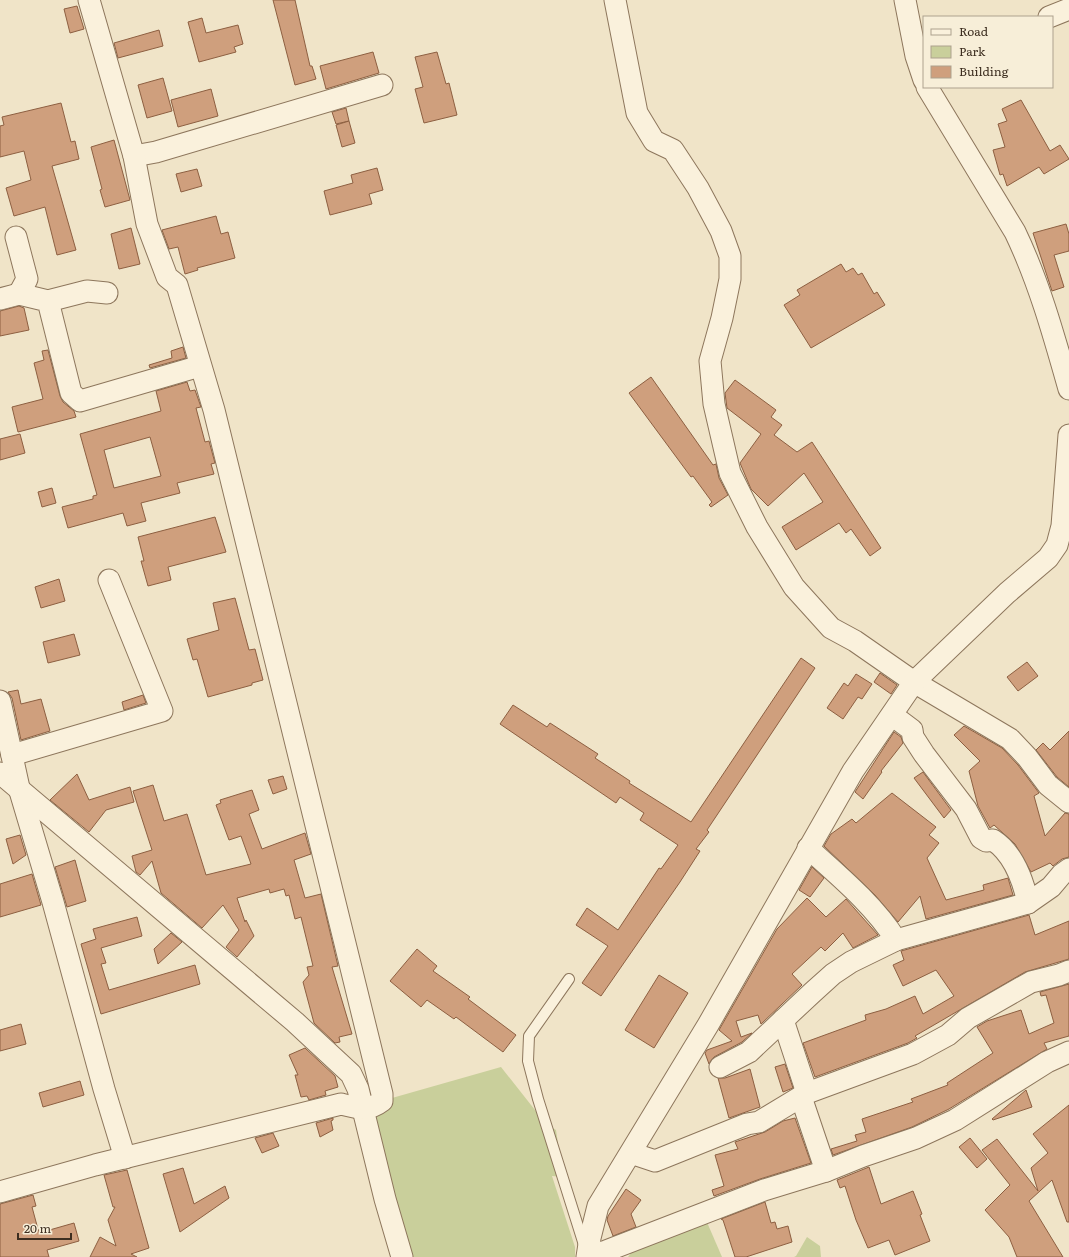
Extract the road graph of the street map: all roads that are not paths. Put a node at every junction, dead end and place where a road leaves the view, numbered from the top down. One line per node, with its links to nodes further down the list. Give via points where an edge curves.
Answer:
1 (89, 0): 10 (street)
2 (615, 0): 20 (street, via 636,113 654,141 673,150 694,181 721,231 730,256 728,285 710,361 714,404 730,473 757,526 794,587 831,628 855,641)
3 (905, 0): 6 (street)
4 (1069, 9): 5 (street)
5 (1052, 16)
6 (920, 54): 7 (street)
7 (923, 74)
8 (382, 85): 10 (street, via 156,152)
9 (928, 88): 16 (street, via 1026,254)
10 (134, 156): 15 (street, via 147,224 167,277 177,285)
11 (16, 237): 13 (street, via 27,279)
12 (107, 293): 14 (street, via 87,291)
13 (9, 297): 14 (street)
14 (48, 301): 15 (street, via 71,392 80,401)
15 (200, 366): 37 (street, via 214,410 382,1094 382,1101 376,1106)
16 (1069, 389)
17 (1069, 435): 18 (street)
18 (1062, 551): 20 (street, via 1048,558 1007,593)
19 (109, 580): 23 (street, via 162,711)
20 (914, 682): 22 (street); 26 (street, via 1010,739 1048,785)
21 (0, 702): 23 (street)
22 (892, 715): 27 (street, via 853,771); 29 (street, via 912,730 913,737 924,754 966,809 982,838 986,841 994,840 1006,852 1018,872)
23 (12, 755): 25 (street)
24 (0, 774): 25 (street)
25 (19, 788): 37 (street, via 295,1022 351,1074 358,1090); 39 (street, via 54,902)
26 (1069, 802)
27 (808, 848): 30 (street, via 862,899 889,928); 38 (street, via 708,1025)
28 (1069, 870): 29 (street)
29 (1028, 903): 30 (street)
30 (896, 940): 33 (street, via 851,962 833,974)
31 (1069, 971): 36 (street, via 1030,982 968,1018 948,1035 912,1054)
32 (569, 979): 43 (lane, via 529,1036 528,1061)
33 (783, 1020): 35 (street, via 749,1052); 36 (street)
34 (1069, 1052): 40 (street, via 1047,1062 955,1120 916,1138 862,1156)
35 (720, 1067)
36 (804, 1095): 38 (street, via 759,1122 747,1124 655,1161); 40 (street)
37 (362, 1110): 39 (street, via 341,1104); 42 (street)
38 (631, 1153): 43 (street, via 598,1206)
39 (125, 1158): 41 (street)
40 (826, 1172): 43 (street, via 764,1190)
41 (0, 1192)
42 (402, 1257)
43 (588, 1257)

